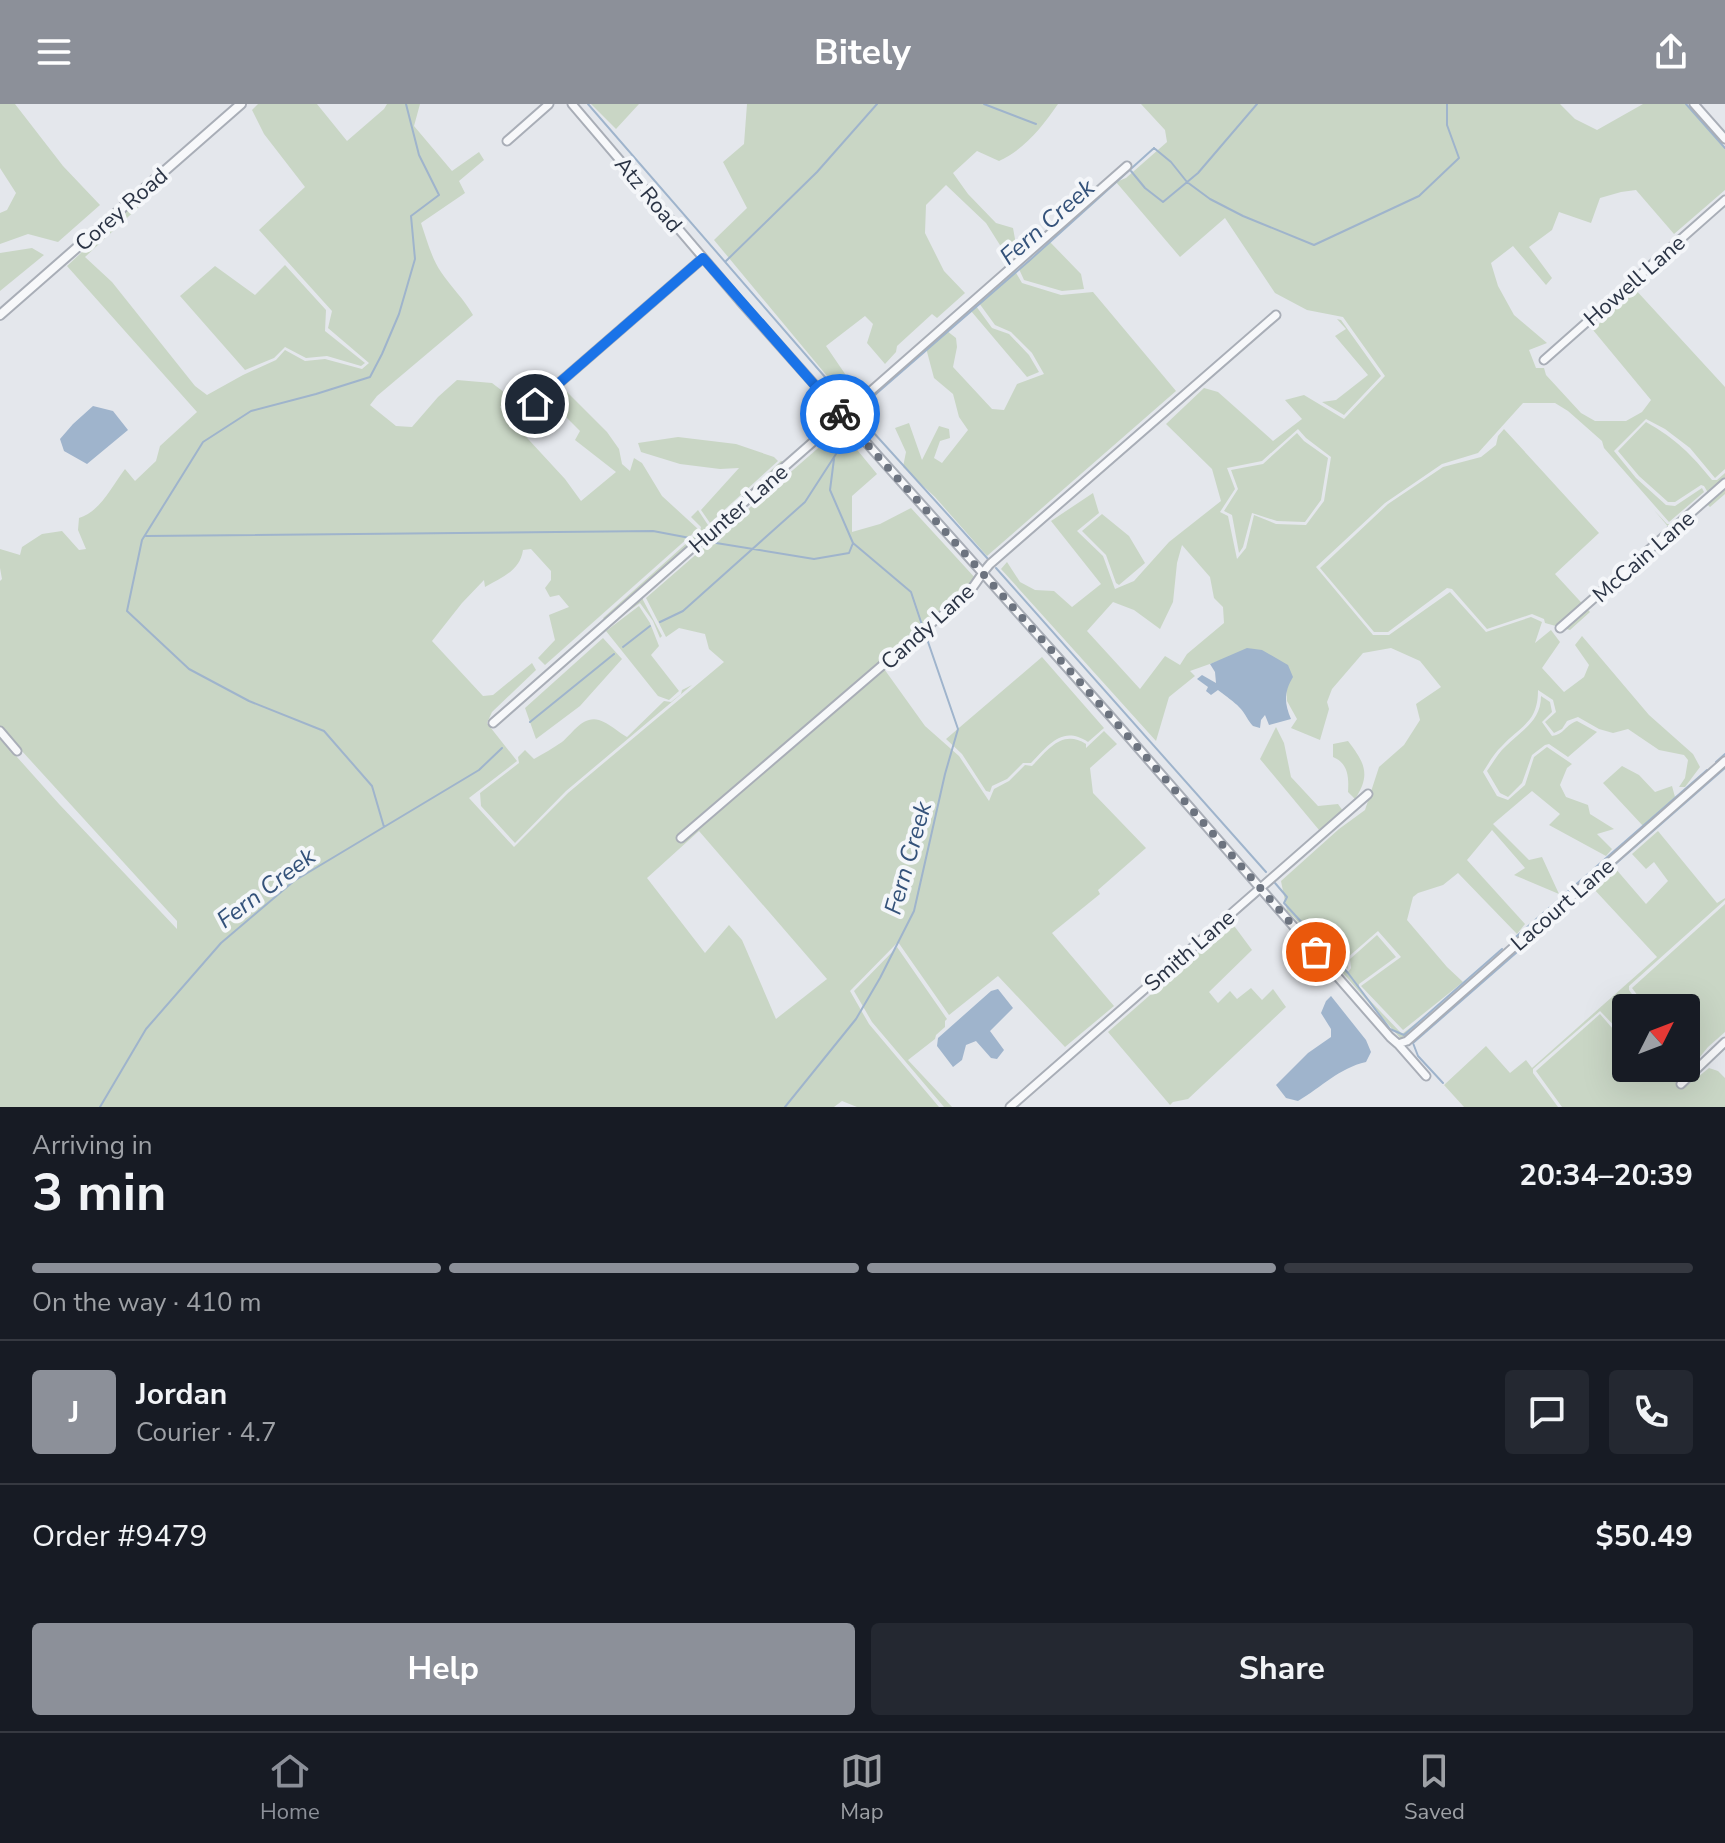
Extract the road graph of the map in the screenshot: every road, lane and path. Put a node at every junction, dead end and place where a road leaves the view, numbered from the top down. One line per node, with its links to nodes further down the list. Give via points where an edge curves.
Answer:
1 (241, 104): 10 (street, Corey Road)
2 (549, 104): 6 (street)
3 (572, 104): 9 (street, Atz Road)
4 (1694, 104): 5 (street)
5 (1725, 139)
6 (507, 141)
7 (1127, 166): 13 (street, Hunter Lane)
8 (1725, 200): 12 (street, Howell Lane)
9 (703, 258): 13 (street, Atz Road); 14 (street)
10 (0, 315)
11 (1276, 315): 16 (street, Candy Lane)
12 (1544, 360)
13 (842, 416): 16 (street, Atz Road); 18 (street, Hunter Lane)
14 (520, 417)
15 (1725, 483): 17 (street, McCain Lane)
16 (982, 572): 23 (street, Candy Lane, via 954,607); 24 (street, Atz Road)
17 (1560, 628)
18 (493, 723)
19 (0, 731): 20 (street)
20 (17, 751)
21 (1725, 761): 26 (street, Lacourt Lane)
22 (1368, 794): 24 (street, Smith Lane)
23 (681, 838)
24 (1260, 888): 26 (street, Atz Road); 29 (street, Smith Lane)
25 (1725, 1042): 28 (street)
26 (1398, 1044): 27 (street, Atz Road)
27 (1426, 1076)
28 (1681, 1084)
29 (1010, 1107)

